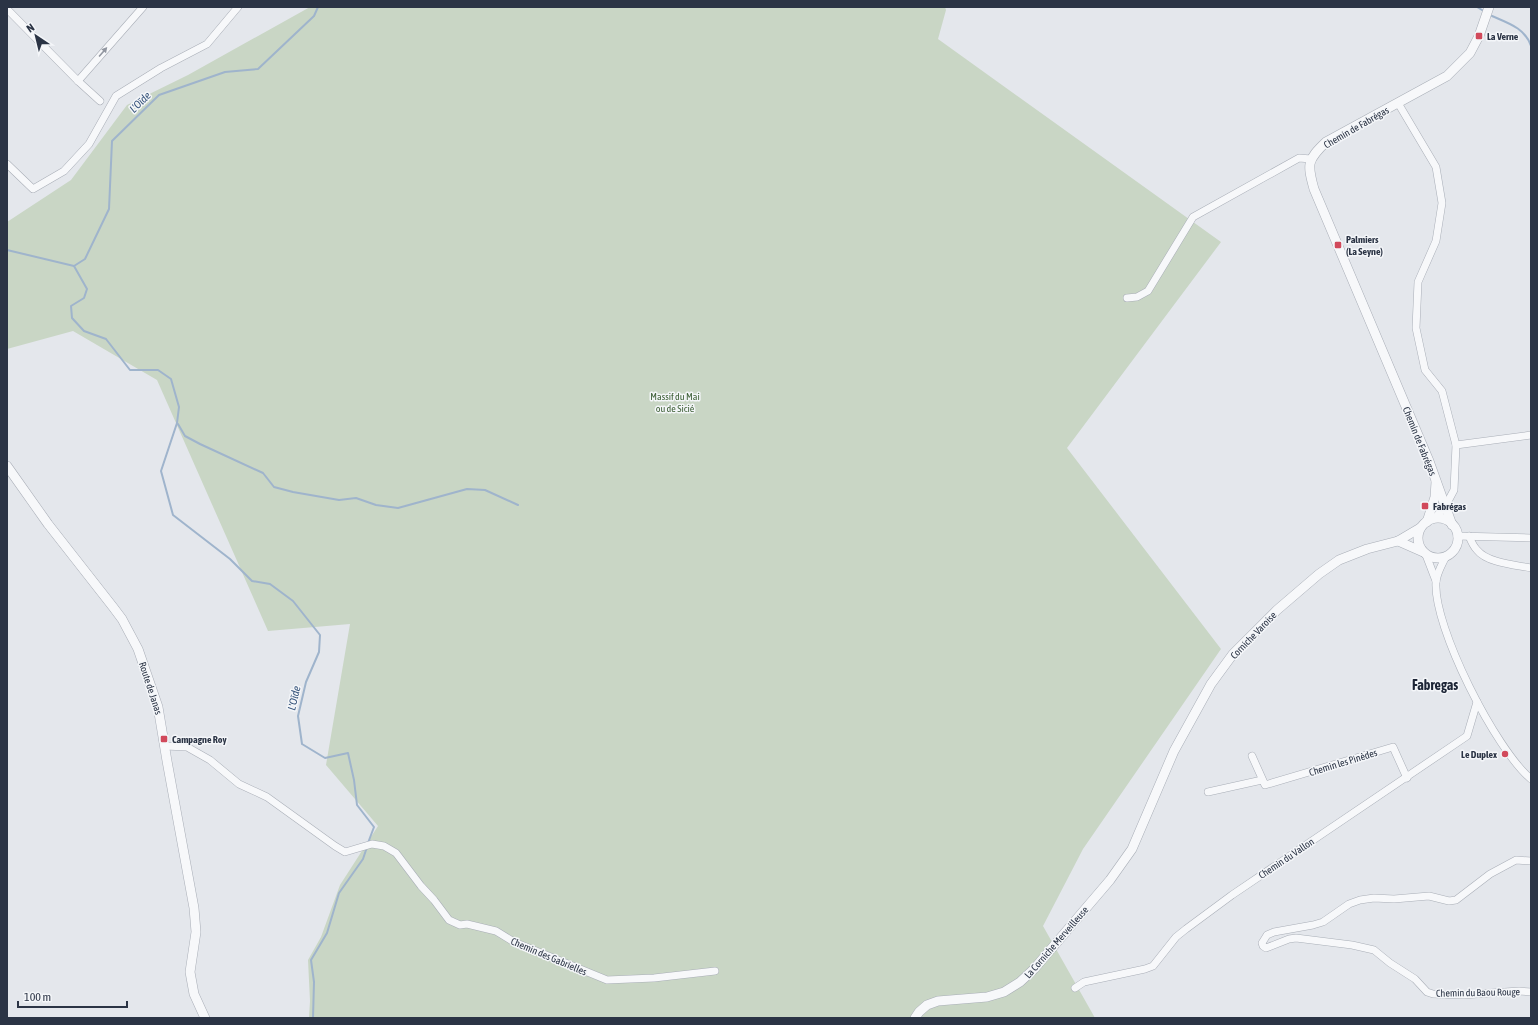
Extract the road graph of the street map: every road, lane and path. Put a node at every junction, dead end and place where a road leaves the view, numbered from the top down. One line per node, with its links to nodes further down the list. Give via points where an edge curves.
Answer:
1 (143, 7): 5 (street, one-way to 1)
2 (238, 7): 9 (street, via 207,44 116,96 89,144 64,171 33,189)
3 (1489, 7): 7 (street, Chemin de Fabrégas, via 1477,42 1458,67 1434,84)
4 (7, 9): 5 (street)
5 (78, 81): 6 (street)
6 (100, 101)
7 (1398, 103): 8 (street, Chemin de Fabrégas, via 1326,142 1314,153); 12 (street, via 1436,167 1442,203 1436,241 1418,282 1416,328 1425,370 1442,391)
8 (1311, 160): 10 (street, via 1299,158 1193,217 1148,291 1137,297); 14 (street, Chemin de Fabrégas, via 1309,173 1314,189)
9 (8, 165)
10 (1127, 298)
11 (1531, 435): 12 (street)
12 (1456, 445): 15 (street, via 1454,490)
13 (7, 466): 27 (street, Route de Janas, via 48,524 122,619 138,649 158,707)
14 (1436, 480): 15 (street, Chemin de Fabrégas); 16 (street, Chemin de Fabrégas, via 1435,497)
15 (1446, 505): 16 (street); 17 (street, Chemin de Fabrégas)
16 (1427, 523): 17 (street, via 1442,519); 21 (street, Corniche Varoise); 22 (street, via 1418,538)
17 (1452, 525): 18 (street)
18 (1457, 536): 19 (street); 23 (street, via 1454,550)
19 (1469, 536): 20 (street); 24 (street, via 1482,555)
20 (1531, 538)
21 (1398, 541): 22 (street); 33 (street, Corniche Varoise, via 1339,560 1277,610 1233,654 1211,684 1174,751)
22 (1424, 553): 23 (street, via 1432,558); 25 (street)
23 (1446, 556): 25 (street)
24 (1531, 568)
25 (1436, 581): 26 (street, via 1436,599 1441,618)
26 (1477, 702): 29 (street, Chemin du Vallon, via 1467,736); 30 (street, via 1504,746)
27 (165, 746): 35 (street, Chemin des Gabrielles, via 187,747 210,760 239,784 267,797 346,852 372,844 384,846 396,853 449,920 460,925 467,924 496,931 514,942 607,980); 38 (street, Route de Janas, via 194,908 196,932 190,972 194,994)
28 (1252, 756): 31 (street)
29 (1407, 778): 31 (street, Chemin les Pinèdes, via 1393,746 1265,785); 36 (street, Chemin du Vallon, via 1186,929 1152,966 1084,982)
30 (1531, 779)
31 (1262, 780): 32 (street, Chemin les Pinèdes)
32 (1208, 792)
33 (1132, 849): 39 (street, La Corniche Merveilleuse, via 1110,880 1020,982 1004,992 987,997 938,1000 918,1012)
34 (1531, 861): 37 (street, Chemin du Baou Rouge, via 1516,860 1490,874 1456,900 1449,901 1429,896 1360,900 1349,904 1323,922 1267,935 1262,943 1266,948 1296,938 1352,944 1374,950 1433,994)
35 (715, 971)
36 (1075, 988)
37 (1531, 992)
38 (205, 1018)
39 (915, 1018)

